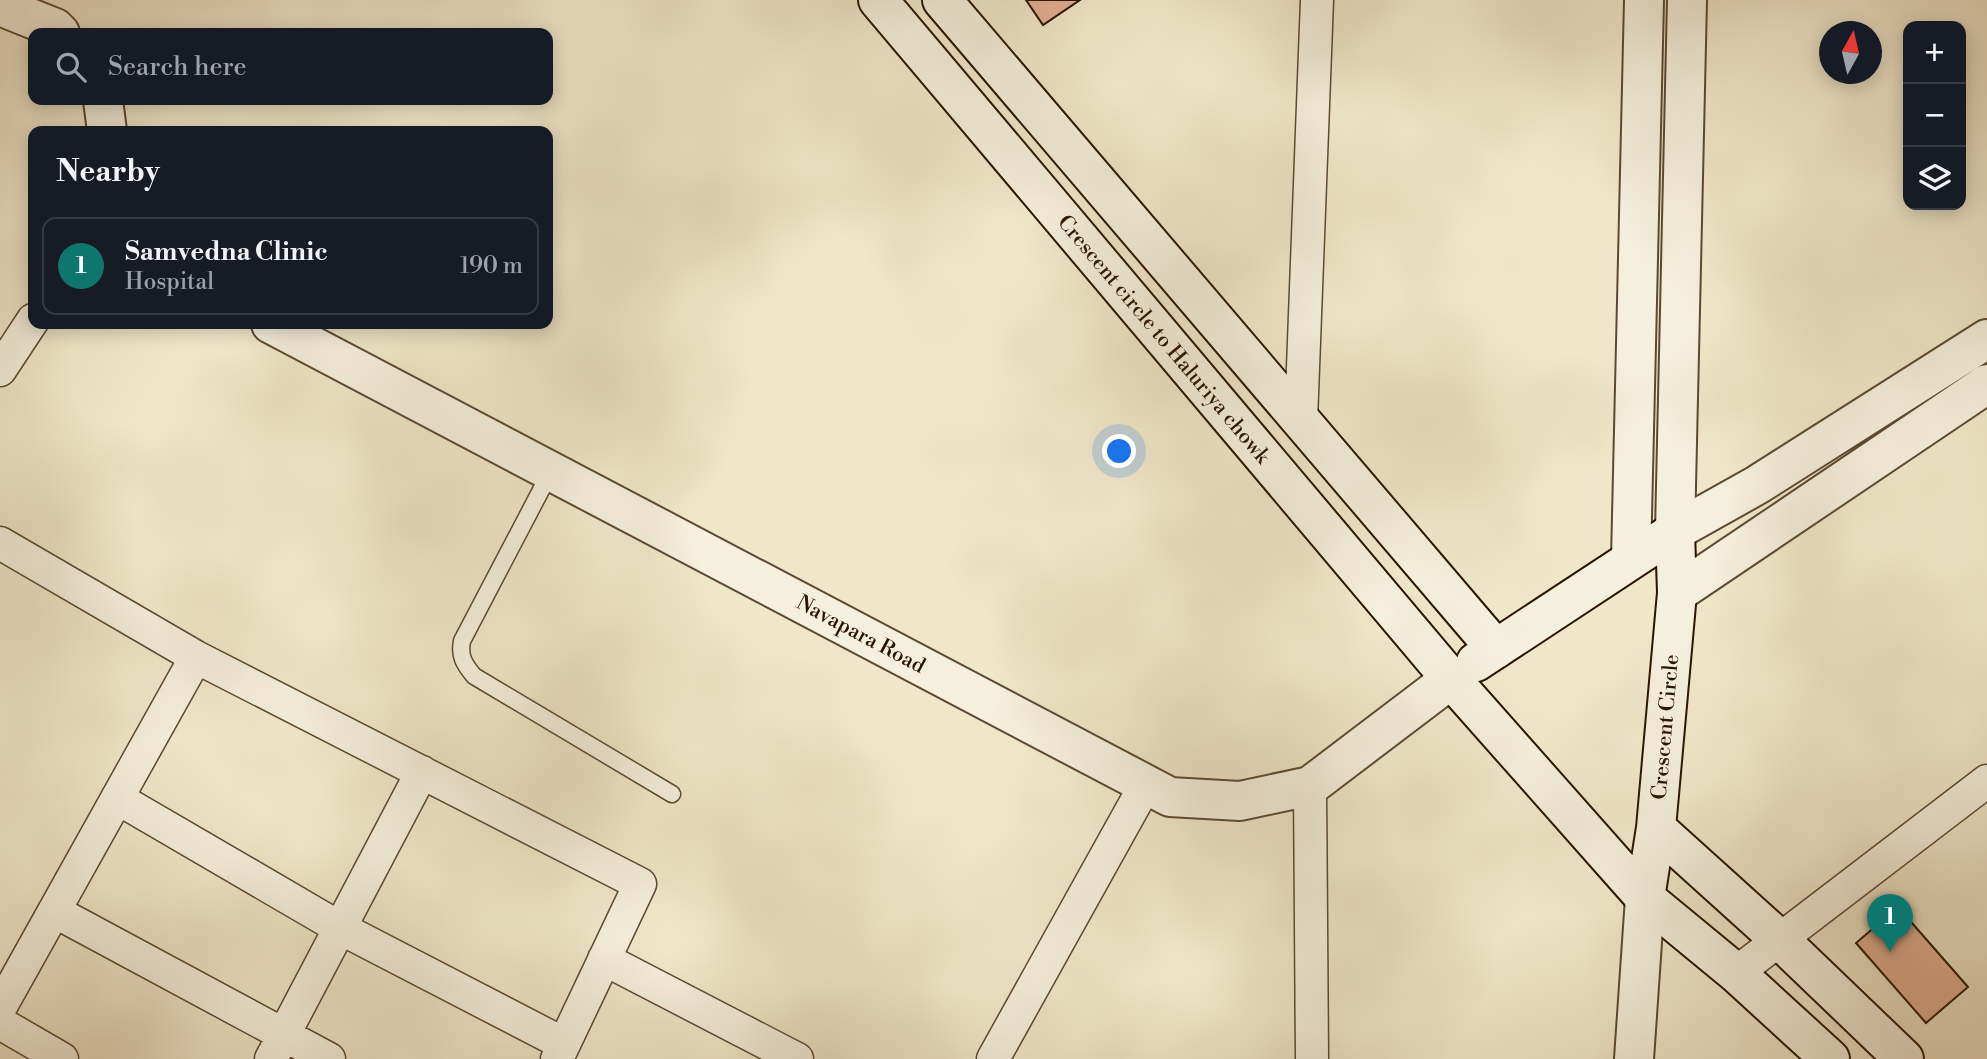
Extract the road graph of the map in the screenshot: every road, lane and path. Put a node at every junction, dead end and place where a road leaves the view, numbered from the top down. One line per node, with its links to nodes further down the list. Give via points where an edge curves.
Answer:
1 (878, 0): 23 (street, Crescent circle to Haluriya chowk)
2 (942, 0): 15 (street)
3 (1644, 0): 19 (street)
4 (1687, 0): 17 (street, Crescent Circle)
5 (0, 6): 7 (street)
6 (1309, 7): 15 (street)
7 (55, 28)
8 (104, 105): 9 (street)
9 (106, 126)
10 (28, 328): 13 (street)
11 (281, 329): 16 (street, Navapara Road)
12 (1987, 339): 17 (street, via 1757,485)
13 (0, 370)
14 (1987, 384): 20 (street)
15 (1301, 420): 21 (street)
16 (551, 471): 26 (street, Navapara Road); 28 (lane, via 462,641 464,663 474,676)
17 (1675, 531): 19 (street); 20 (street, Crescent Circle)
18 (0, 543): 22 (street)
19 (1631, 559): 21 (street)
20 (1677, 593): 30 (street, Crescent Circle)
21 (1496, 649): 23 (street)
22 (196, 657): 24 (street); 29 (street)
23 (1451, 679): 27 (street, Navapara Road); 31 (street)
24 (422, 772): 33 (street); 35 (street, via 640,884)
25 (1987, 781): 34 (street)
26 (1146, 784): 27 (street, Navapara Road, via 1170,797 1240,802); 44 (street)
27 (1310, 786): 45 (street)
28 (672, 794)
29 (117, 799): 32 (street); 33 (street)
30 (1656, 828): 31 (street, Crescent Circle); 34 (street)
31 (1645, 898): 36 (street); 46 (street, Crescent Circle)
32 (54, 911): 37 (street); 39 (street)
33 (341, 928): 39 (street); 40 (street)
34 (1780, 940): 36 (street); 48 (street)
35 (604, 959): 40 (street); 43 (street)
36 (1737, 973): 47 (street)
37 (0, 1008)
38 (0, 1023): 41 (street)
39 (278, 1047): 42 (street)
40 (561, 1051)
41 (62, 1059)
42 (329, 1059)
43 (797, 1059)
44 (993, 1059)
45 (1312, 1059)
46 (1634, 1059)
47 (1830, 1059)
48 (1904, 1059)

